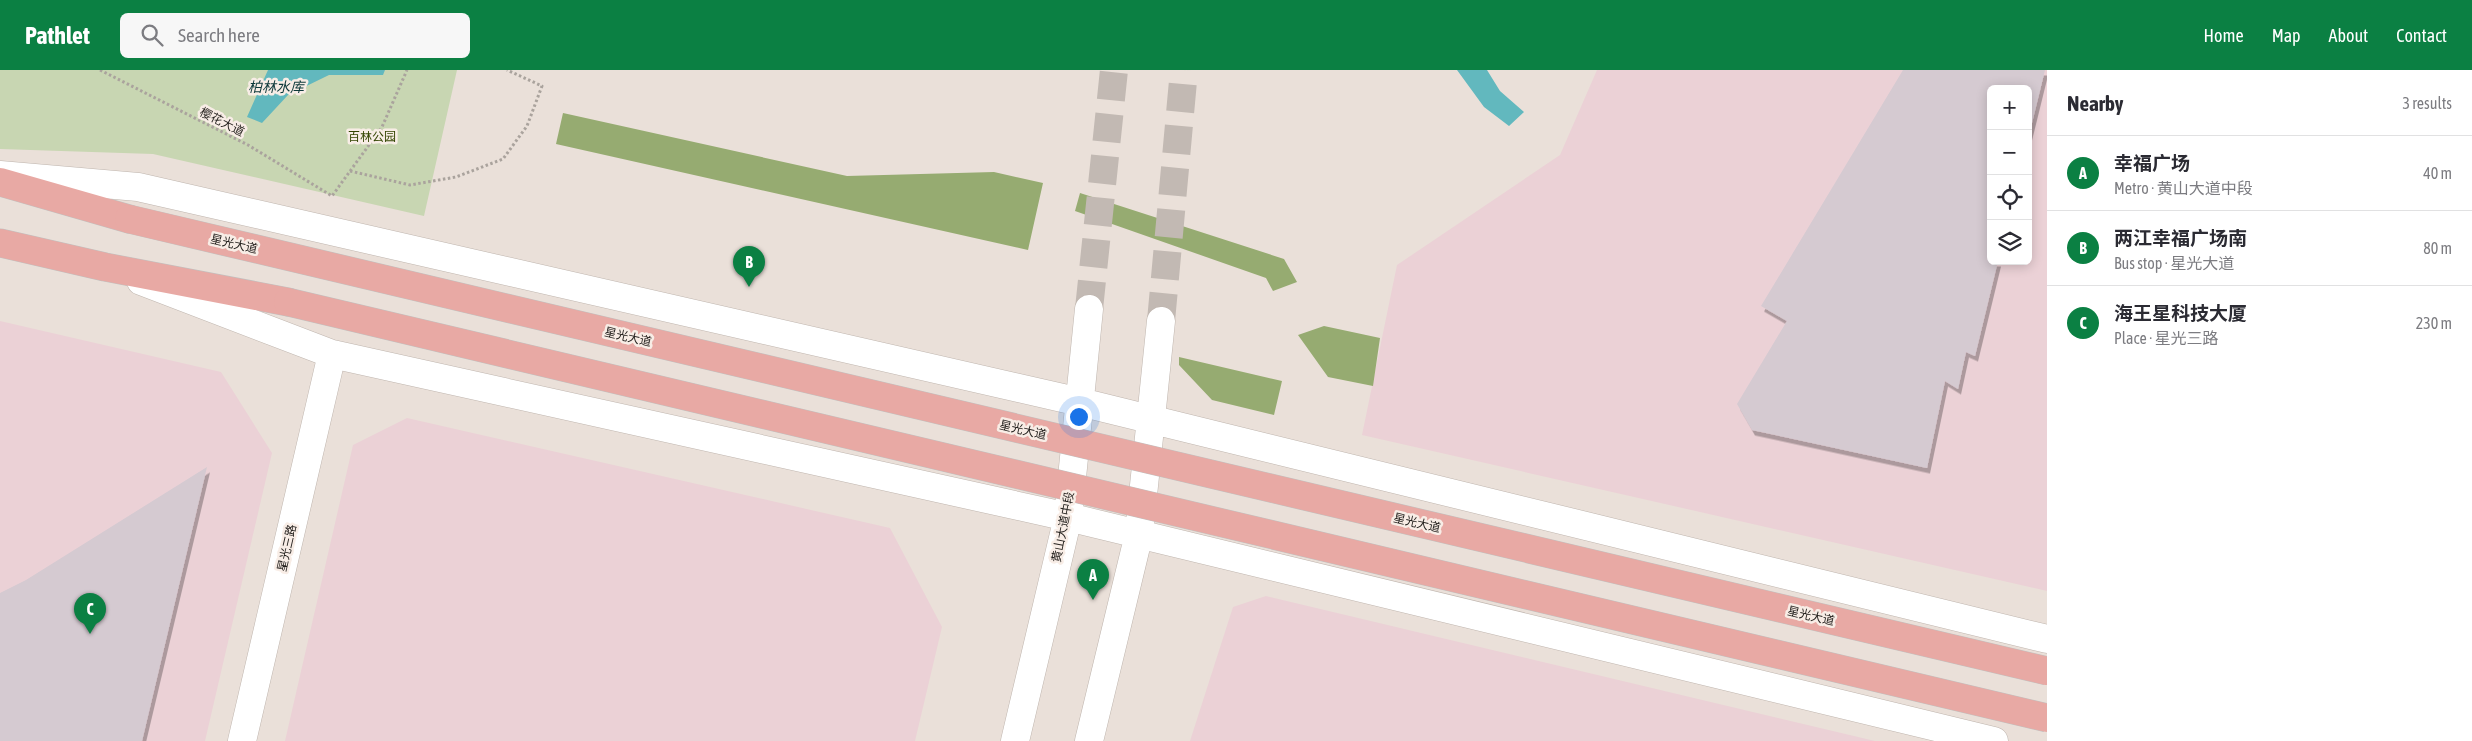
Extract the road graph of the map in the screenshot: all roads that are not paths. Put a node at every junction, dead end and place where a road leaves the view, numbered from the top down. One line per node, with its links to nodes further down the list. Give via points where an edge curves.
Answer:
1 (0, 175): 8 (street, via 138,187)
2 (0, 182): 13 (main road, 星光大道, bridge, via 129,219)
3 (0, 243): 4 (main road)
4 (105, 267): 7 (street); 14 (main road, bridge, via 288,302)
5 (1089, 309): 8 (street, 黄山大道中段)
6 (1161, 320): 9 (street)
7 (332, 354): 10 (street); 15 (street, 星光三路)
8 (1080, 402): 9 (street); 10 (street, 黄山大道中段)
9 (1151, 419): 11 (street); 12 (street)
10 (1068, 517): 11 (street); 16 (street, 黄山大道中段)
11 (1139, 534): 17 (street); 18 (street)
12 (2047, 639)
13 (2047, 672)
14 (2047, 718)
15 (242, 741)
16 (1015, 741)
17 (1089, 741)
18 (1994, 741)

